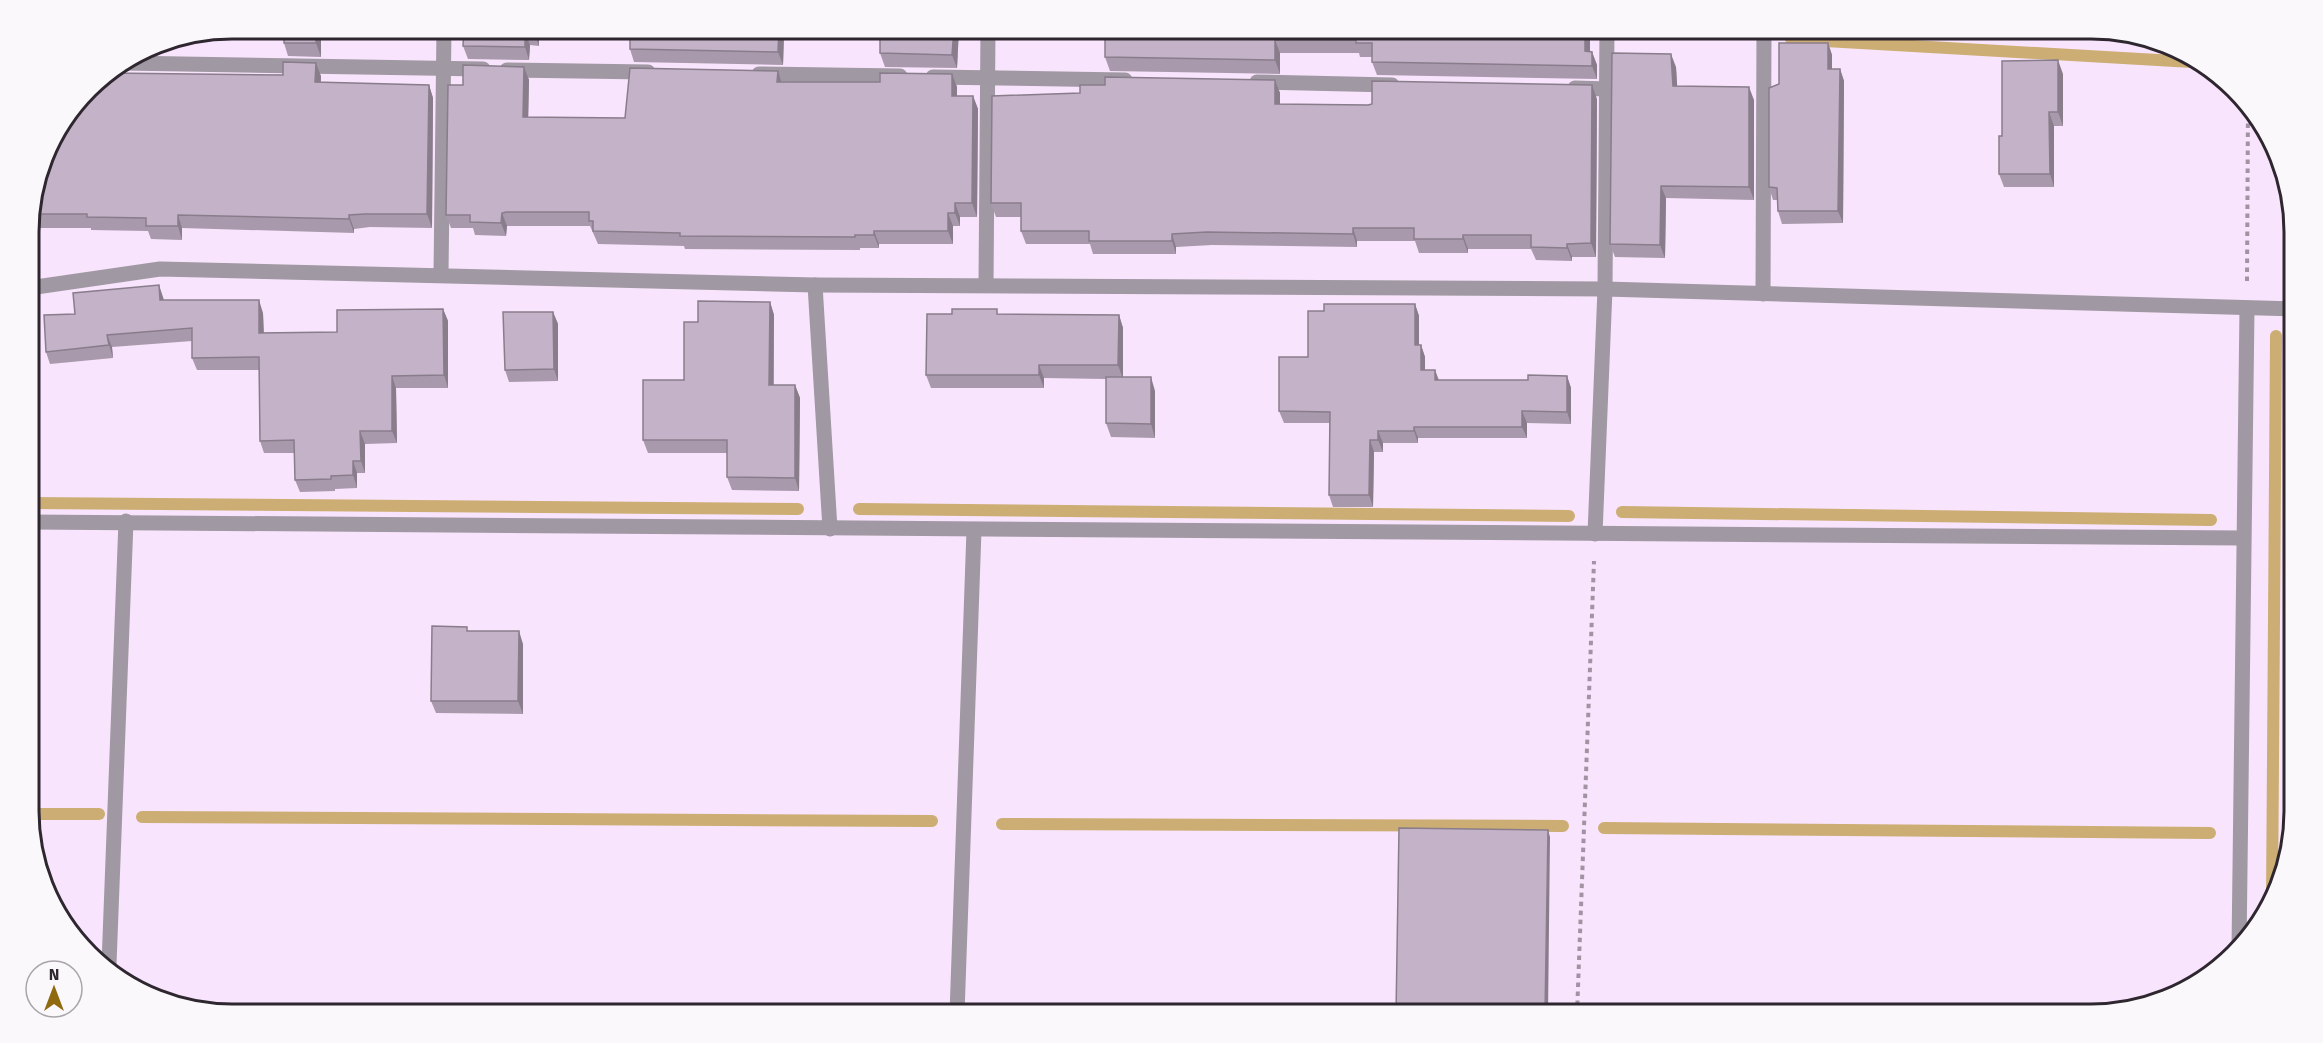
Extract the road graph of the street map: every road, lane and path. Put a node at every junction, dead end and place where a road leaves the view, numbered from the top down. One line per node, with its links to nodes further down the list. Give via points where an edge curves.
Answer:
1 (444, 39): 6 (street)
2 (988, 39): 9 (street)
3 (1607, 39): 14 (street)
4 (1764, 39): 21 (street)
5 (139, 63): 6 (street)
6 (444, 69): 7 (street); 16 (street)
7 (668, 72)
8 (739, 74): 9 (street)
9 (988, 78): 10 (street); 18 (street)
10 (1142, 80)
11 (1238, 82): 12 (street)
12 (1404, 85)
13 (1559, 88): 14 (street)
14 (1606, 89): 20 (street)
15 (2248, 121): 22 (path)
16 (441, 274): 17 (street); 19 (street, via 160,269)
17 (815, 285): 18 (street); 26 (street)
18 (986, 285): 20 (street)
19 (39, 287)
20 (1605, 289): 21 (street); 28 (street)
21 (1763, 294): 22 (street)
22 (2247, 308): 23 (street); 29 (street)
23 (2284, 309)
24 (39, 522): 25 (street)
25 (126, 522): 26 (street); 31 (street)
26 (830, 528): 27 (street)
27 (974, 530): 28 (street); 32 (street)
28 (1595, 534): 29 (street); 33 (path)
29 (2242, 538): 30 (street)
30 (2239, 934)
31 (109, 959)
32 (957, 1004)
33 (1577, 1004)

